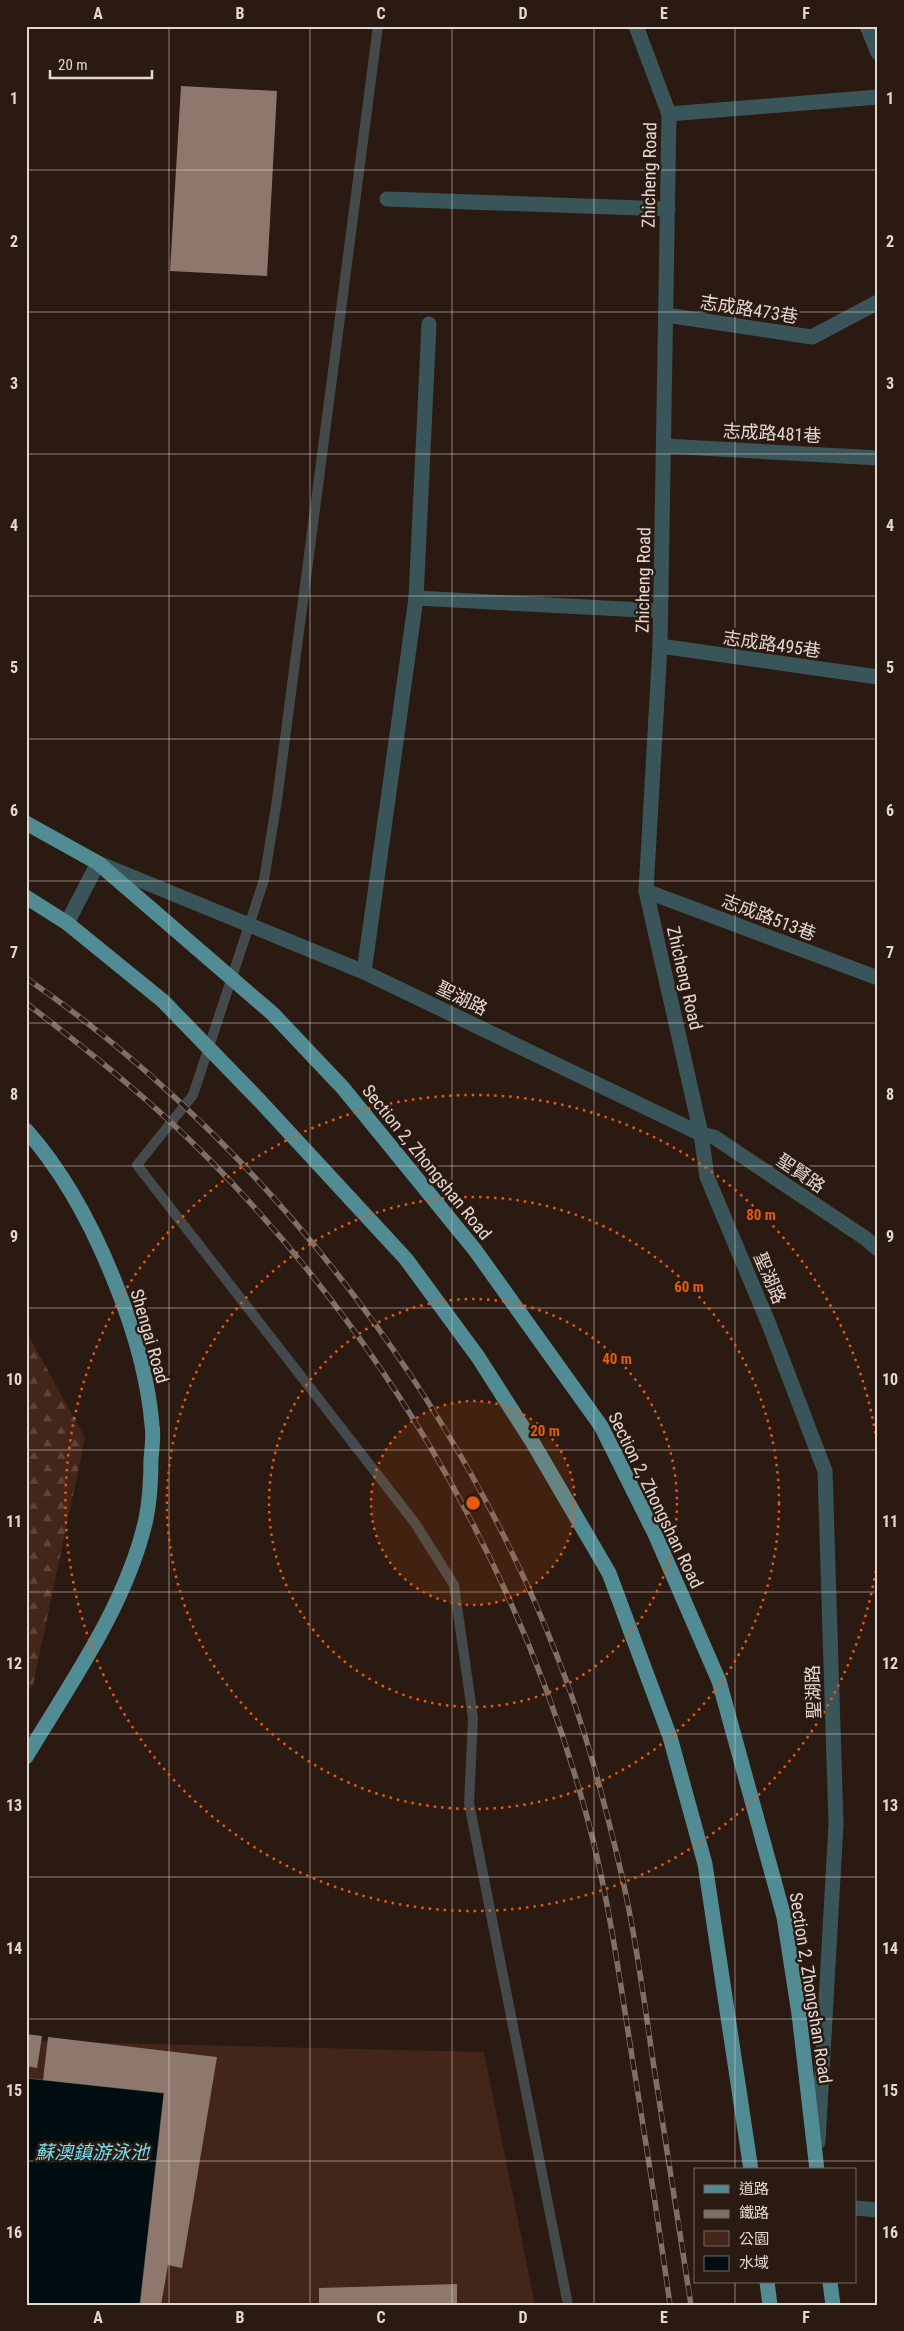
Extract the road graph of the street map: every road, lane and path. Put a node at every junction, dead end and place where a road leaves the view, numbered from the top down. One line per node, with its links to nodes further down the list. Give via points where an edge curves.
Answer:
1 (636, 26): 5 (street, Zhicheng Road)
2 (867, 26): 3 (street)
3 (878, 53)
4 (878, 97): 5 (street)
5 (669, 114): 7 (street, Zhicheng Road)
6 (387, 199): 7 (street)
7 (668, 209): 9 (street, Zhicheng Road)
8 (878, 302): 9 (street, 志成路473巷, via 812,337)
9 (666, 314): 11 (street, Zhicheng Road)
10 (429, 324): 13 (street)
11 (664, 446): 12 (street, 志成路481巷); 14 (street, Zhicheng Road)
12 (878, 458)
13 (416, 598): 14 (street); 22 (street)
14 (661, 611): 15 (street, Zhicheng Road)
15 (660, 646): 16 (street, 志成路495巷); 19 (street, Zhicheng Road)
16 (878, 677)
17 (26, 823): 18 (main road, Section 2, Zhongshan Road)
18 (98, 863): 21 (street); 22 (street, 聖湖路); 28 (main road, Section 2, Zhongshan Road, via 273,1014 343,1088 475,1250 601,1426 655,1534 719,1681 784,1917)
19 (646, 891): 23 (street, 志成路513巷); 25 (street, Zhicheng Road)
20 (26, 897): 21 (main road)
21 (67, 923): 29 (main road, via 163,1001 406,1259 478,1357 609,1573 670,1737 705,1864)
22 (364, 972): 25 (street, 聖湖路)
23 (878, 978)
24 (26, 1130): 27 (main road, Shengai Road, via 73,1194 103,1251 144,1368 153,1426 146,1519 129,1572 97,1640)
25 (701, 1134): 26 (street, 聖賢路, via 714,1137); 28 (street, 聖湖路, via 707,1177 768,1322 825,1471 836,1824)
26 (878, 1249)
27 (26, 1757)
28 (817, 2166)
29 (751, 2168)
30 (856, 2208): 31 (street)
31 (878, 2210)
32 (767, 2284): 34 (main road)
33 (830, 2284): 35 (main road)
34 (770, 2305)
35 (833, 2305)

